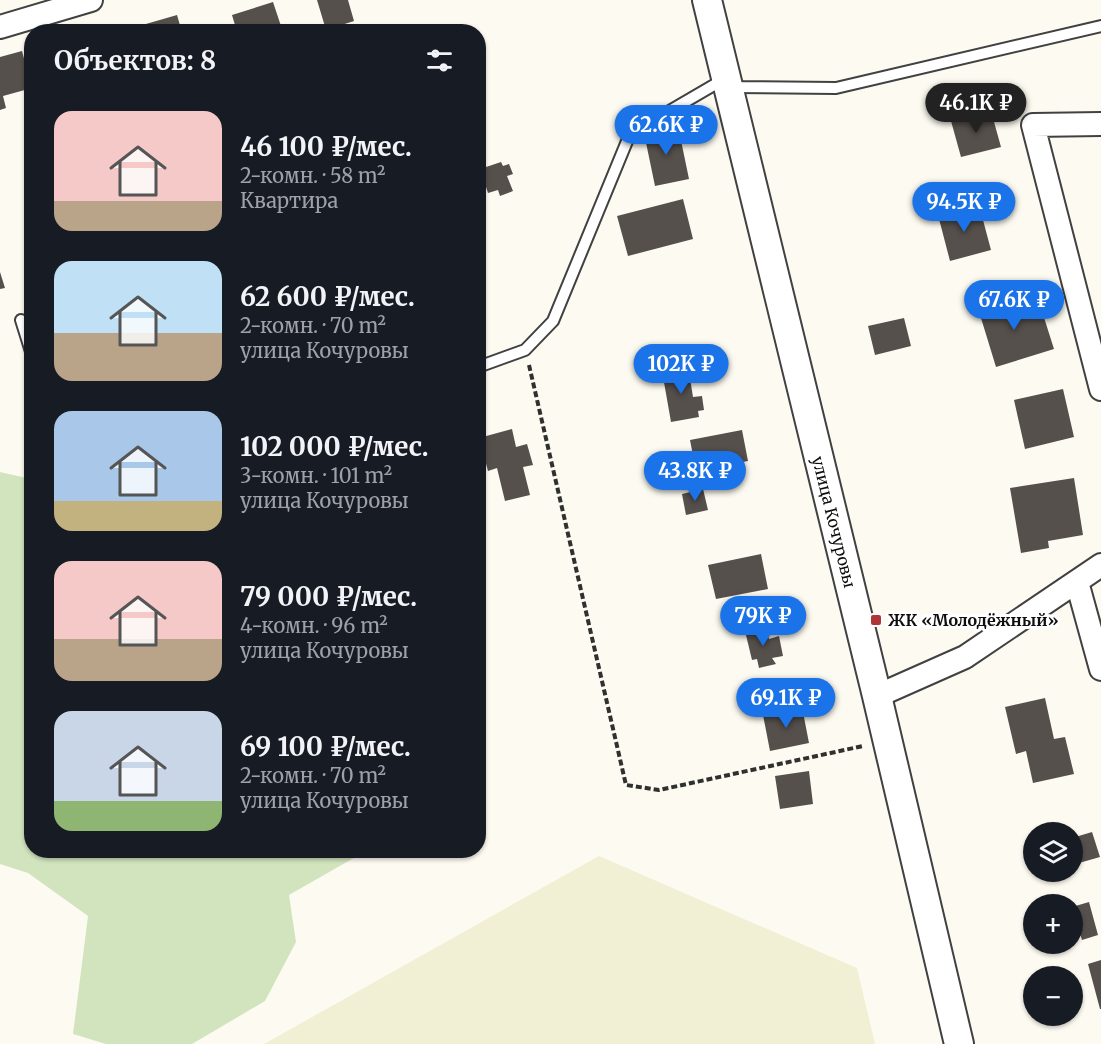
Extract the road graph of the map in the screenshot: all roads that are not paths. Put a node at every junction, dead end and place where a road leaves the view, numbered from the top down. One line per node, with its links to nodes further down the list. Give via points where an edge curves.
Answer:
1 (91, 0): 4 (street)
2 (707, 0): 5 (street, улица Кочуровы)
3 (1101, 26): 5 (lane, via 836,88)
4 (0, 27)
5 (727, 82): 9 (lane, via 630,134 553,321 525,350); 14 (street, улица Кочуровы)
6 (1101, 124): 10 (street, via 1033,125)
7 (21, 320): 8 (lane)
8 (24, 330)
9 (486, 365)
10 (1101, 389)
11 (1101, 565): 12 (street)
12 (1077, 582): 13 (street); 14 (street, via 965,657)
13 (1101, 669)
14 (877, 696): 15 (street, улица Кочуровы)
15 (959, 1044)

